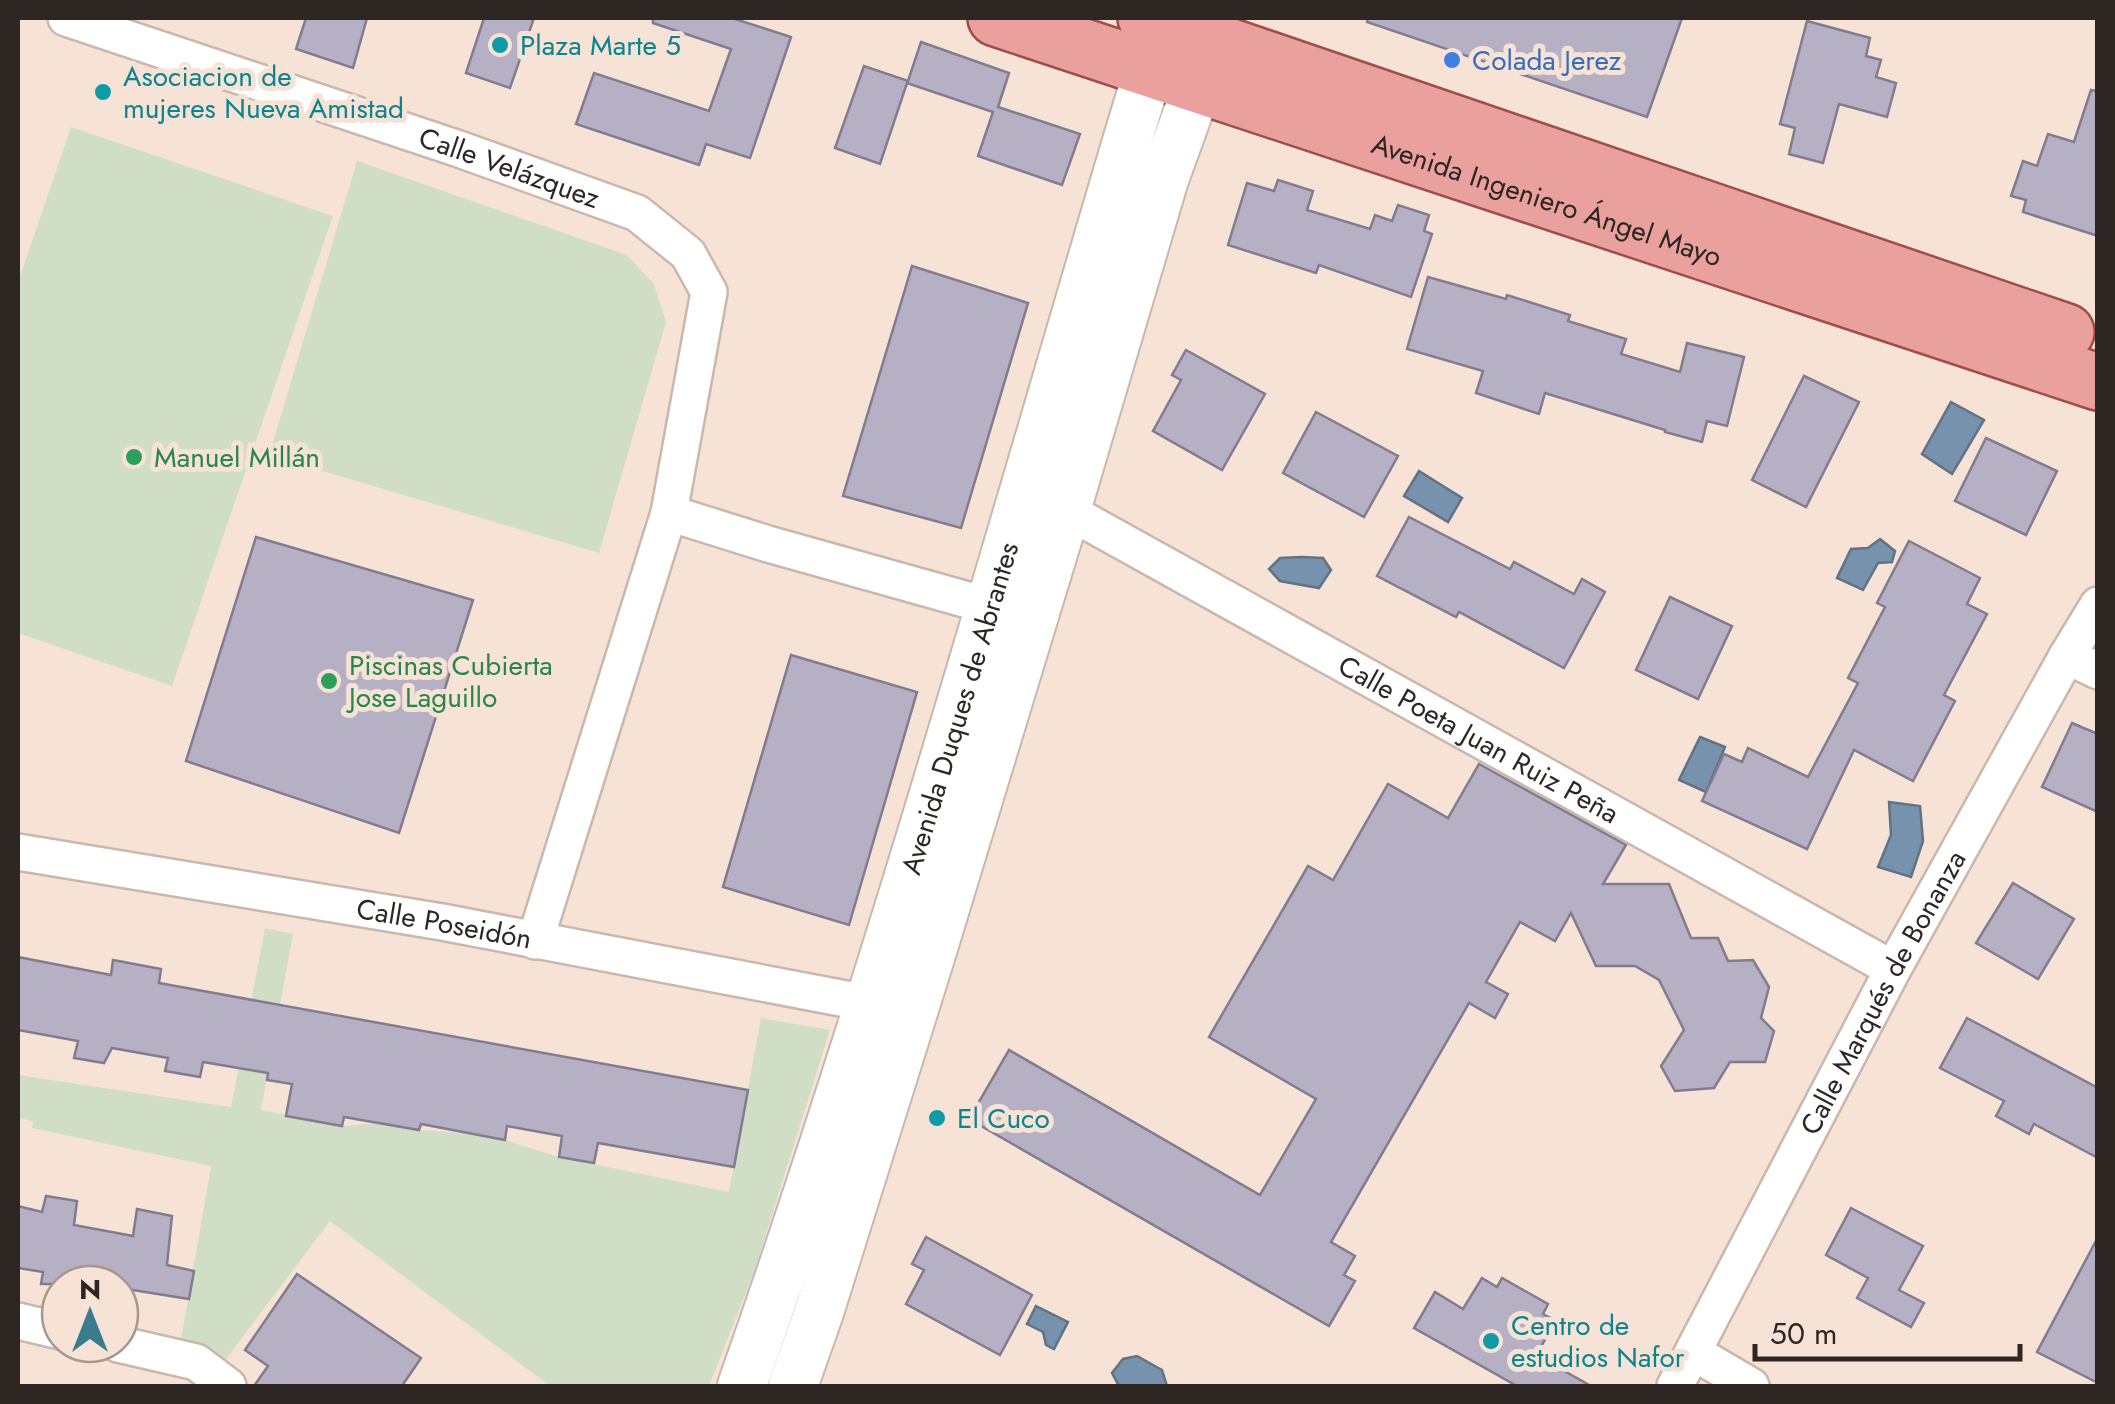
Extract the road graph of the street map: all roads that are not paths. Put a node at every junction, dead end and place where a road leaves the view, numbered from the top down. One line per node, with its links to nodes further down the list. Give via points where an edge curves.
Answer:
1 (69, 18): 7 (street, Calle Velázquez, via 637,213 688,254 708,292)
2 (996, 18): 3 (main road, Avenida Ingeniero Ángel Mayo)
3 (1181, 39): 4 (main road, Avenida Ingeniero Ángel Mayo); 5 (main road, Avenida Ingeniero Ángel Mayo); 6 (main road, Avenida Duques de Abrantes, via 1164,179); 9 (main road, Avenida Duques de Abrantes)
4 (2098, 343)
5 (2098, 382)
6 (1066, 510): 9 (main road, Avenida Duques de Abrantes); 13 (street, Calle Poeta Juan Ruiz Peña)
7 (669, 512): 9 (street); 12 (street, Calle Velázquez)
8 (2098, 605): 10 (street, Calle Marqués de Bonanza)
9 (1012, 612): 14 (main road, Avenida Duques de Abrantes, via 888,947)
10 (2082, 664): 13 (street, Calle Marqués de Bonanza)
11 (18, 852): 12 (street, Calle Poseidón)
12 (536, 940): 14 (street, Calle Poseidón)
13 (1894, 969): 16 (street, Calle Marqués de Bonanza)
14 (891, 1007): 18 (main road, Avenida Duques de Abrantes, via 806,1206); 19 (main road, Avenida Duques de Abrantes, via 819,1312)
15 (140, 1349): 17 (street, via 196,1362)
16 (1692, 1352): 20 (street, Calle Marqués de Bonanza); 21 (street)
17 (228, 1386)
18 (742, 1386)
19 (793, 1386)
20 (1676, 1386)
21 (1751, 1386)

